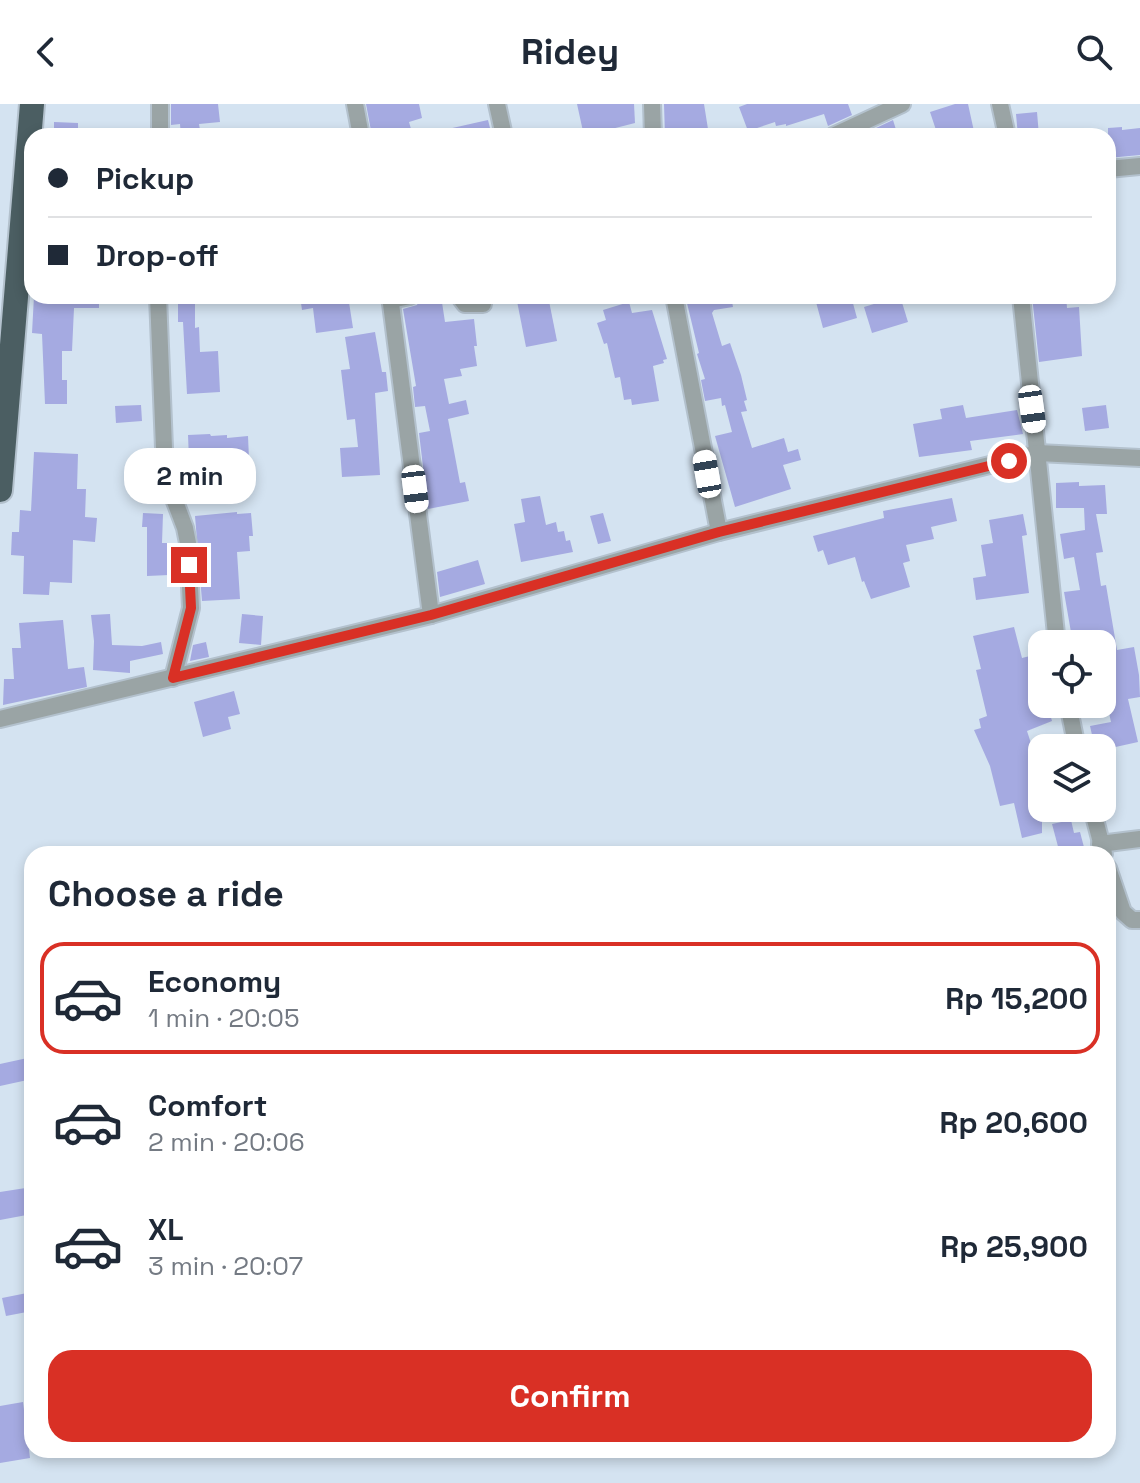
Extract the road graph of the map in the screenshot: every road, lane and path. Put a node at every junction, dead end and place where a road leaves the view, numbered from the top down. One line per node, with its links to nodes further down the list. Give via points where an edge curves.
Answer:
1 (32, 104): 8 (highway)
2 (160, 104): 9 (street)
3 (355, 104): 10 (street)
4 (497, 104): 11 (street)
5 (652, 104): 12 (street)
6 (902, 104): 13 (street)
7 (1000, 104): 14 (street)
8 (30, 128)
9 (160, 128)
10 (360, 128)
11 (502, 128)
12 (653, 128)
13 (850, 128)
14 (1005, 128)
15 (1140, 166): 16 (street)
16 (1116, 168)
17 (24, 200): 26 (highway)
18 (158, 304): 30 (street, via 164,448 168,483 188,543 191,608)
19 (391, 304): 28 (street)
20 (465, 304): 21 (street)
21 (483, 304)
22 (676, 304): 27 (street)
23 (1022, 304): 24 (street)
24 (1038, 453): 25 (street); 27 (street); 29 (street)
25 (1140, 458)
26 (0, 490)
27 (719, 532): 28 (street)
28 (431, 615): 30 (street)
29 (1056, 630)
30 (173, 678): 31 (street)
31 (0, 719)
32 (1095, 822): 34 (street)
33 (1140, 839): 35 (street)
34 (1101, 846)
35 (1113, 846)
36 (1116, 891): 37 (street, via 1123,912)
37 (1140, 920)

